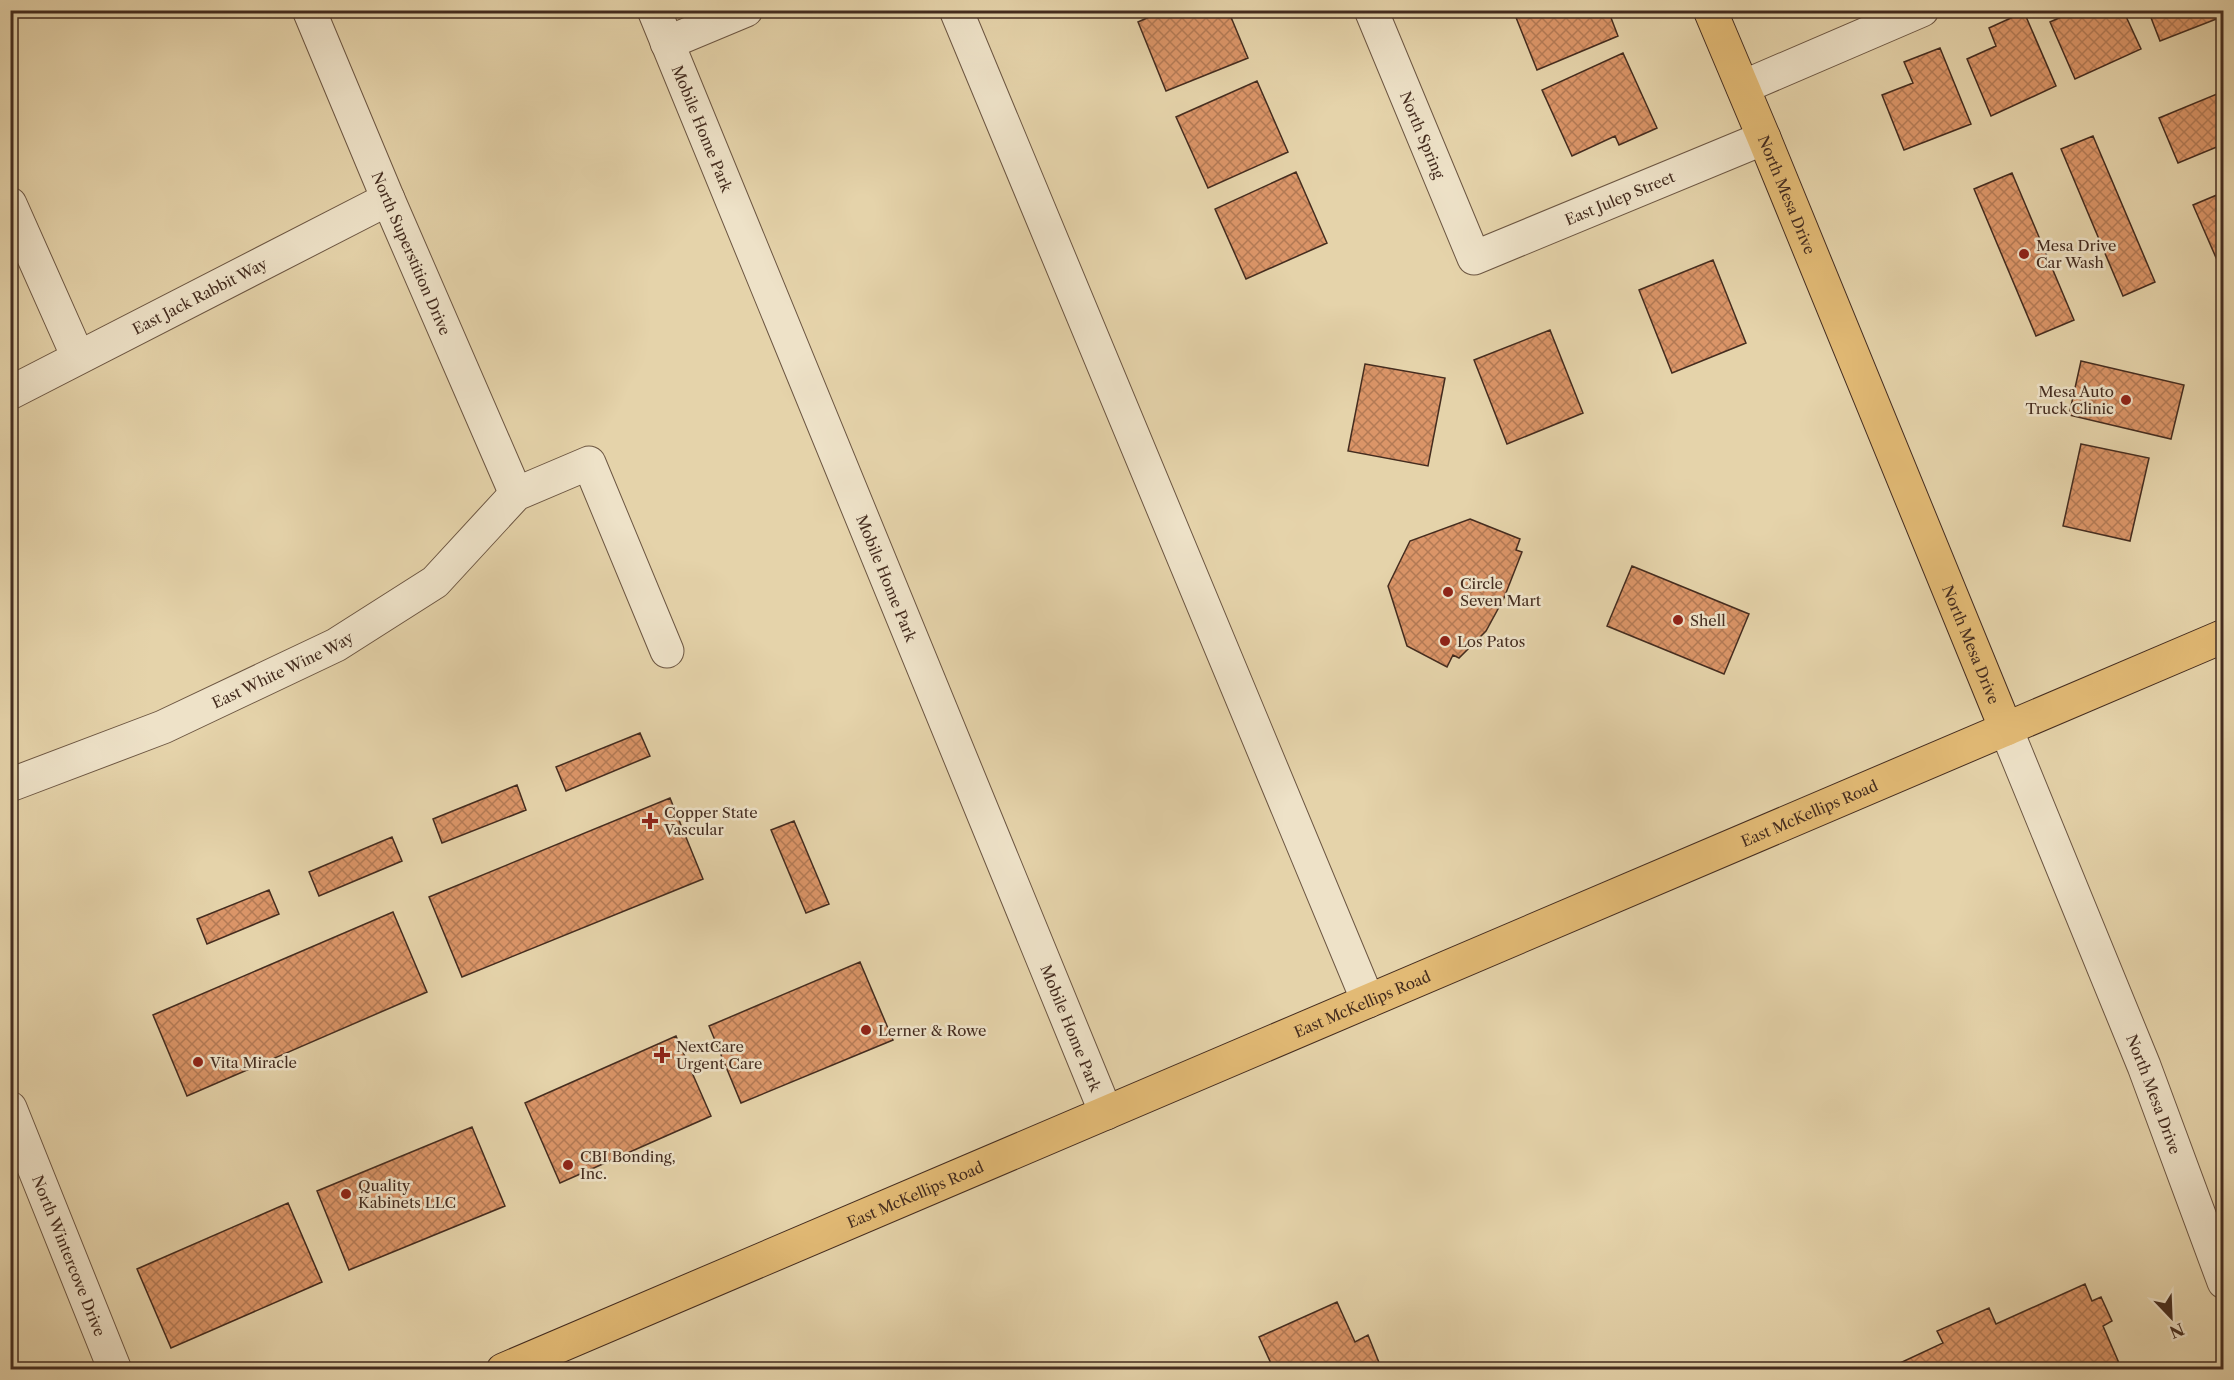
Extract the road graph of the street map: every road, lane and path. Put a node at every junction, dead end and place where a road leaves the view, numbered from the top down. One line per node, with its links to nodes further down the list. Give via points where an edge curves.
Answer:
1 (309, 10): 11 (street, North Superstition Drive)
2 (654, 10): 8 (street, Mobile Home Park)
3 (747, 10): 8 (street)
4 (956, 10): 21 (street)
5 (1371, 10): 13 (street, North Spring)
6 (1710, 10): 9 (main road, North Mesa Drive)
7 (1922, 10): 9 (street)
8 (667, 43): 23 (street, Mobile Home Park)
9 (1743, 87): 10 (main road, North Mesa Drive)
10 (1764, 138): 13 (street, East Julep Street); 19 (main road, North Mesa Drive)
11 (388, 199): 14 (street, East Jack Rabbit Way); 16 (street, North Superstition Drive)
12 (10, 204): 14 (street)
13 (1474, 258)
14 (78, 357): 15 (street, East Jack Rabbit Way)
15 (10, 393)
16 (516, 494): 18 (street, via 590,463); 20 (street, East White Wine Way, via 435,582 336,645 163,727)
17 (2223, 636): 19 (main road, East McKellips Road)
18 (667, 651)
19 (2006, 729): 21 (main road, East McKellips Road); 24 (street, North Mesa Drive, via 2144,1066)
20 (10, 785)
21 (1368, 1001): 23 (main road, East McKellips Road)
22 (10, 1108): 25 (street, North Wintercove Drive)
23 (1106, 1113): 26 (main road, East McKellips Road)
24 (2223, 1282)
25 (115, 1370)
26 (503, 1370)

